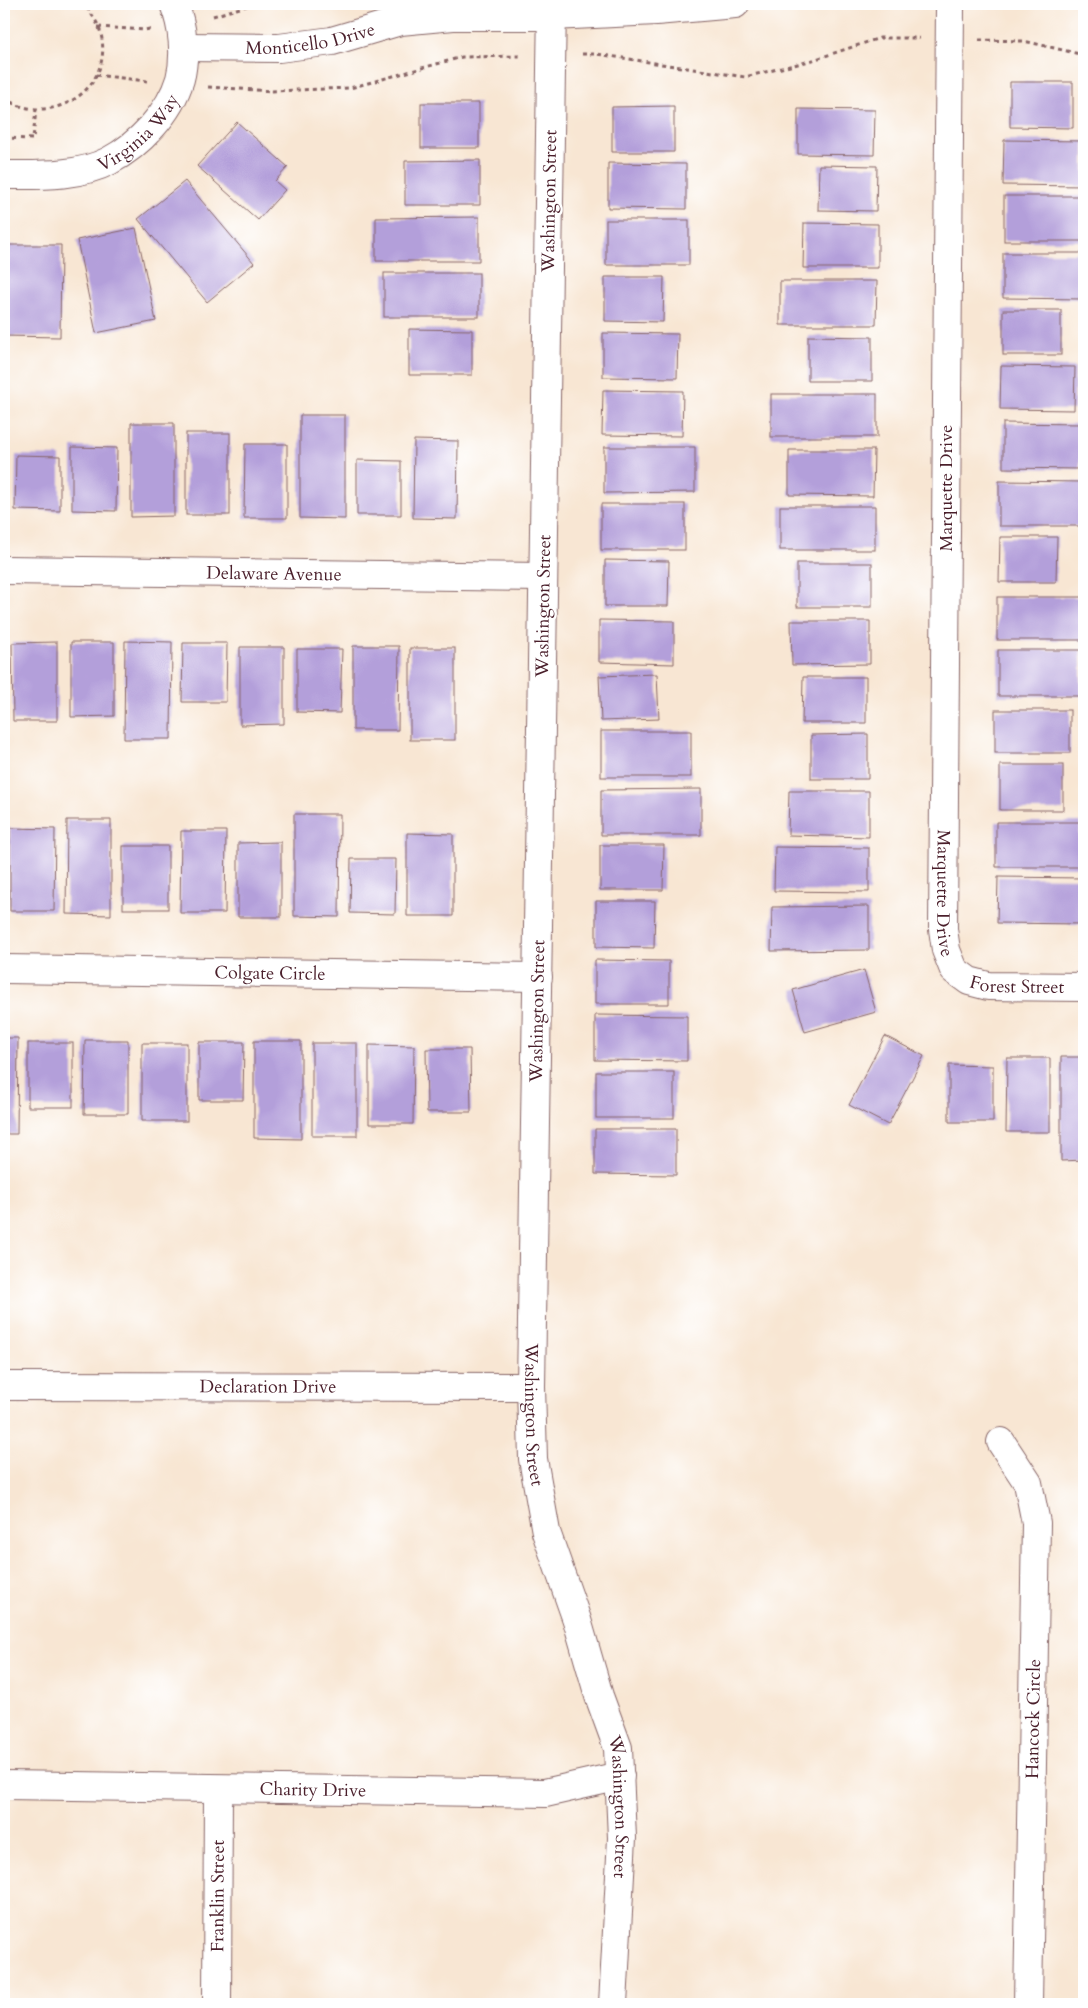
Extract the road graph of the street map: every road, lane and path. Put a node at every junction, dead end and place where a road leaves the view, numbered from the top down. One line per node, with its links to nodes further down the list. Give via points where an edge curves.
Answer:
1 (84, 4): 10 (path, via 101,34 102,52)
2 (174, 4): 7 (street, Virginia Way)
3 (735, 4): 5 (street, Monticello Drive, via 656,11)
4 (950, 4): 6 (street, Marquette Drive)
5 (552, 10): 7 (street, Monticello Drive, via 400,21 332,40 279,48); 8 (street, Washington Street)
6 (949, 39): 8 (path, via 880,38 810,61 745,77 597,54); 9 (path, via 1024,41); 19 (street, Marquette Drive, via 943,930)
7 (183, 47): 11 (street, Virginia Way)
8 (551, 55): 11 (path, via 462,57 350,88 272,91); 17 (street, Washington Street)
9 (1084, 55)
10 (96, 75): 11 (path); 13 (path, via 78,97 63,106)
11 (177, 84): 15 (street, Virginia Way, via 167,107 141,138 108,161 79,171 36,176)
12 (4, 98): 13 (path, via 12,104)
13 (36, 109): 14 (path, via 33,139)
14 (4, 138)
15 (4, 175)
16 (4, 570): 17 (street, Delaware Avenue)
17 (543, 577): 20 (street, Washington Street)
18 (4, 970): 20 (street, Colgate Circle)
19 (954, 970): 21 (street, Forest Street, via 969,981 988,986)
20 (538, 977): 23 (street, Washington Street)
21 (1084, 987)
22 (4, 1386): 23 (street, Declaration Drive)
23 (531, 1387): 25 (street, Washington Street, via 533,1459 546,1532 618,1748)
24 (1001, 1442): 30 (street, Hancock Circle, via 1028,1483 1036,1523)
25 (620, 1776): 27 (street, Charity Drive, via 545,1793); 29 (street, Washington Street, via 622,1838)
26 (4, 1785): 27 (street, Charity Drive)
27 (218, 1789): 28 (street, Franklin Street)
28 (217, 2004)
29 (613, 2004)
30 (1028, 2004)

